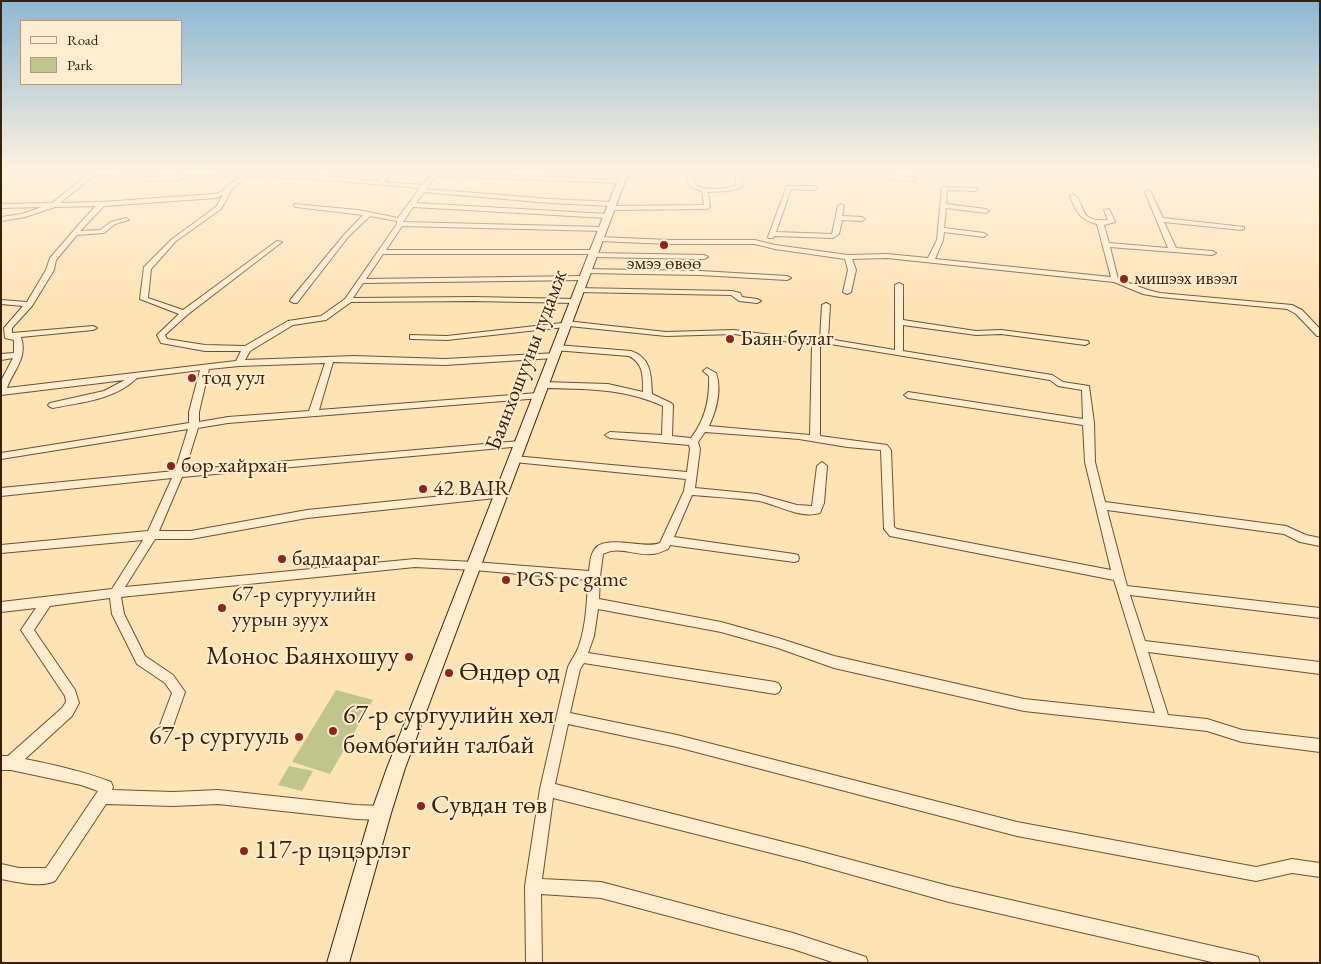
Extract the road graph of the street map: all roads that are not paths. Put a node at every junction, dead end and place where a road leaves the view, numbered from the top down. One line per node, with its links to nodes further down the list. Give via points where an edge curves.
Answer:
1 (23, 216): 14 (street)
2 (91, 216): 22 (street)
3 (208, 216): 49 (street, via 174,240 146,269 144,299)
4 (366, 216): 44 (street)
5 (376, 216): 18 (street)
6 (404, 216): 18 (street)
7 (607, 216): 23 (main road, Баянхошууны гудамж)
8 (779, 216): 24 (street)
9 (942, 216): 21 (street)
10 (1082, 216): 19 (street)
11 (1109, 216): 19 (street, via 1112,222)
12 (1158, 216): 17 (street)
13 (838, 218): 15 (street); 24 (street, via 833,236)
14 (1, 219)
15 (862, 219)
16 (126, 220): 22 (street, via 113,223 102,232)
17 (1160, 220): 20 (street); 29 (street)
18 (400, 222): 23 (street); 30 (street)
19 (1100, 223): 28 (street)
20 (1242, 228)
21 (941, 230): 25 (street); 35 (street)
22 (75, 233): 47 (street, via 53,260)
23 (600, 234): 27 (street, via 669,242); 31 (main road, Баянхошууны гудамж)
24 (773, 234): 27 (street)
25 (984, 235)
26 (279, 242): 49 (street)
27 (766, 244): 34 (street)
28 (1107, 245): 29 (street); 38 (street)
29 (1173, 250): 32 (street)
30 (382, 252): 31 (street); 39 (street)
31 (593, 253): 33 (street); 36 (main road, Баянхошууны гудамж)
32 (1212, 253)
33 (704, 257)
34 (848, 257): 35 (street); 41 (street, via 852,270)
35 (931, 260): 38 (street)
36 (585, 275): 37 (street, via 700,273); 39 (street); 42 (main road, Баянхошууны гудамж)
37 (787, 278)
38 (1115, 280): 53 (street, via 1160,295 1289,307 1299,312)
39 (360, 281): 43 (street)
40 (899, 285): 50 (street)
41 (847, 292)
42 (577, 296): 43 (street); 45 (street, via 732,293 739,299); 51 (main road, Баянхошууны гудамж)
43 (349, 300): 58 (street, via 323,318 291,323)
44 (294, 301)
45 (757, 301)
46 (1, 302): 47 (street)
47 (29, 304): 54 (street)
48 (826, 305): 56 (street)
49 (184, 313): 58 (street, via 161,335 164,341 205,348)
50 (900, 322): 57 (street); 60 (street)
51 (566, 324): 55 (street, via 447,338); 56 (street, via 666,334 734,332); 59 (main road, Баянхошууны гудамж)
52 (93, 328): 54 (street)
53 (1320, 334)
54 (4, 336): 61 (street, via 18,339)
55 (413, 337)
56 (820, 342): 60 (street); 79 (street)
57 (1085, 343)
58 (247, 349): 64 (street)
59 (556, 351): 63 (street, via 445,362); 68 (main road, Баянхошууны гудамж); 71 (street, via 641,357 645,363)
60 (899, 353): 74 (street, via 1052,378 1061,384 1086,388)
61 (18, 355): 62 (street); 69 (street, via 3,383)
62 (1, 357)
63 (330, 360): 64 (street); 73 (street)
64 (239, 363): 65 (street)
65 (205, 367): 67 (street); 75 (street, via 194,412)
66 (707, 371): 76 (street, via 713,375 714,396)
67 (135, 375): 69 (street); 72 (street, via 106,393)
68 (541, 390): 71 (street, via 608,388); 73 (street); 81 (main road, Баянхошууны гудамж)
69 (2, 392)
70 (908, 395): 74 (street)
71 (648, 396): 78 (street, via 668,405)
72 (53, 405)
73 (313, 413): 75 (street)
74 (1089, 423): 90 (street, via 1090,462)
75 (194, 426): 82 (street); 85 (street)
76 (704, 429): 79 (street); 80 (street)
77 (610, 435): 78 (street)
78 (667, 439): 80 (street)
79 (815, 439): 98 (street, via 884,447 889,529 894,533)
80 (692, 442): 86 (street)
81 (520, 444): 83 (main road, Баянхошууны гудамж); 85 (street)
82 (1, 456)
83 (514, 459): 86 (street); 89 (main road, Баянхошууны гудамж)
84 (822, 466): 87 (street, via 816,510 807,511 749,496)
85 (179, 473): 88 (street); 91 (street)
86 (691, 476): 87 (street)
87 (689, 491): 92 (street)
88 (1, 492)
89 (501, 494): 91 (street, via 306,514 192,534); 96 (main road, Баянхошууны гудамж)
90 (1102, 505): 93 (street, via 1286,530); 98 (street)
91 (152, 534): 94 (street); 100 (street)
92 (668, 540): 95 (street); 97 (street, via 664,546 651,551 615,545 604,548 598,552)
93 (1320, 542)
94 (1, 549)
95 (794, 558)
96 (474, 566): 97 (street); 100 (street, via 415,564); 116 (main road, Баянхошууны гудамж)
97 (594, 576): 102 (street)
98 (1118, 576): 99 (street)
99 (1124, 590): 104 (street); 105 (street)
100 (115, 593): 101 (street); 111 (street, via 118,614 142,660 169,679 179,692)
101 (46, 602): 103 (street); 113 (street, via 27,630 71,694 73,702 67,712)
102 (594, 603): 106 (street); 110 (street, via 721,627 834,662 1024,705)
103 (1, 607)
104 (1320, 613)
105 (1142, 646): 107 (street); 110 (street)
106 (582, 657): 108 (street); 109 (street, via 574,667)
107 (1320, 668)
108 (775, 688)
109 (562, 717): 114 (street); 117 (street, via 677,741 1017,829 1256,874 1292,866)
110 (1164, 721): 112 (street, via 1206,725 1242,736)
111 (167, 725)
112 (1320, 746)
113 (6, 763): 115 (street, via 81,778 106,787)
114 (547, 789): 119 (street); 123 (street, via 949,894)
115 (102, 798): 116 (street, via 218,797); 118 (street, via 50,876)
116 (381, 813): 120 (main road, Баянхошууны гудамж)
117 (1320, 870)
118 (1, 871)
119 (533, 886): 121 (street); 122 (street, via 601,890 793,941)
120 (338, 963)
121 (534, 963)
122 (860, 963)
123 (1252, 963)

